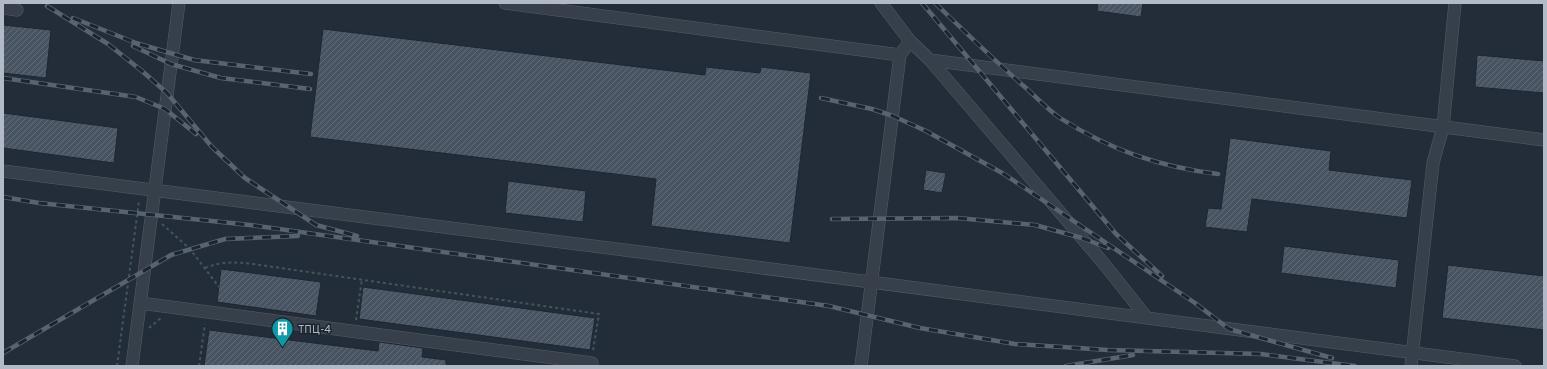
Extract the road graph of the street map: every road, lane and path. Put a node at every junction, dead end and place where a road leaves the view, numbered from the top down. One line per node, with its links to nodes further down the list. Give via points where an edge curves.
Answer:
1 (179, 3): 14 (lane)
2 (505, 3): 8 (lane)
3 (881, 3): 7 (lane)
4 (1455, 3): 10 (lane)
5 (3, 8): 6 (lane)
6 (17, 10)
7 (910, 41): 8 (lane); 9 (lane)
8 (900, 56): 18 (lane)
9 (930, 60): 10 (lane); 22 (lane)
10 (1443, 127): 11 (lane); 24 (lane, via 1433,163)
11 (1544, 140)
12 (3, 171): 13 (lane)
13 (141, 189): 14 (lane); 26 (path)
14 (154, 190): 15 (lane); 18 (lane)
15 (151, 214): 16 (path, via 190,249); 20 (lane)
16 (205, 268): 17 (path, via 227,261); 19 (path)
17 (362, 279): 23 (path); 25 (path, via 599,314)
18 (872, 282): 22 (lane); 29 (lane)
19 (219, 287)
20 (140, 303): 21 (lane); 27 (lane)
21 (207, 312): 23 (lane); 28 (path)
22 (1147, 318): 24 (lane)
23 (355, 331): 25 (lane)
24 (1412, 352): 30 (lane); 31 (lane)
25 (592, 362)
26 (117, 366)
27 (132, 366)
28 (199, 366)
29 (861, 366)
30 (1411, 366)
31 (1515, 366)

